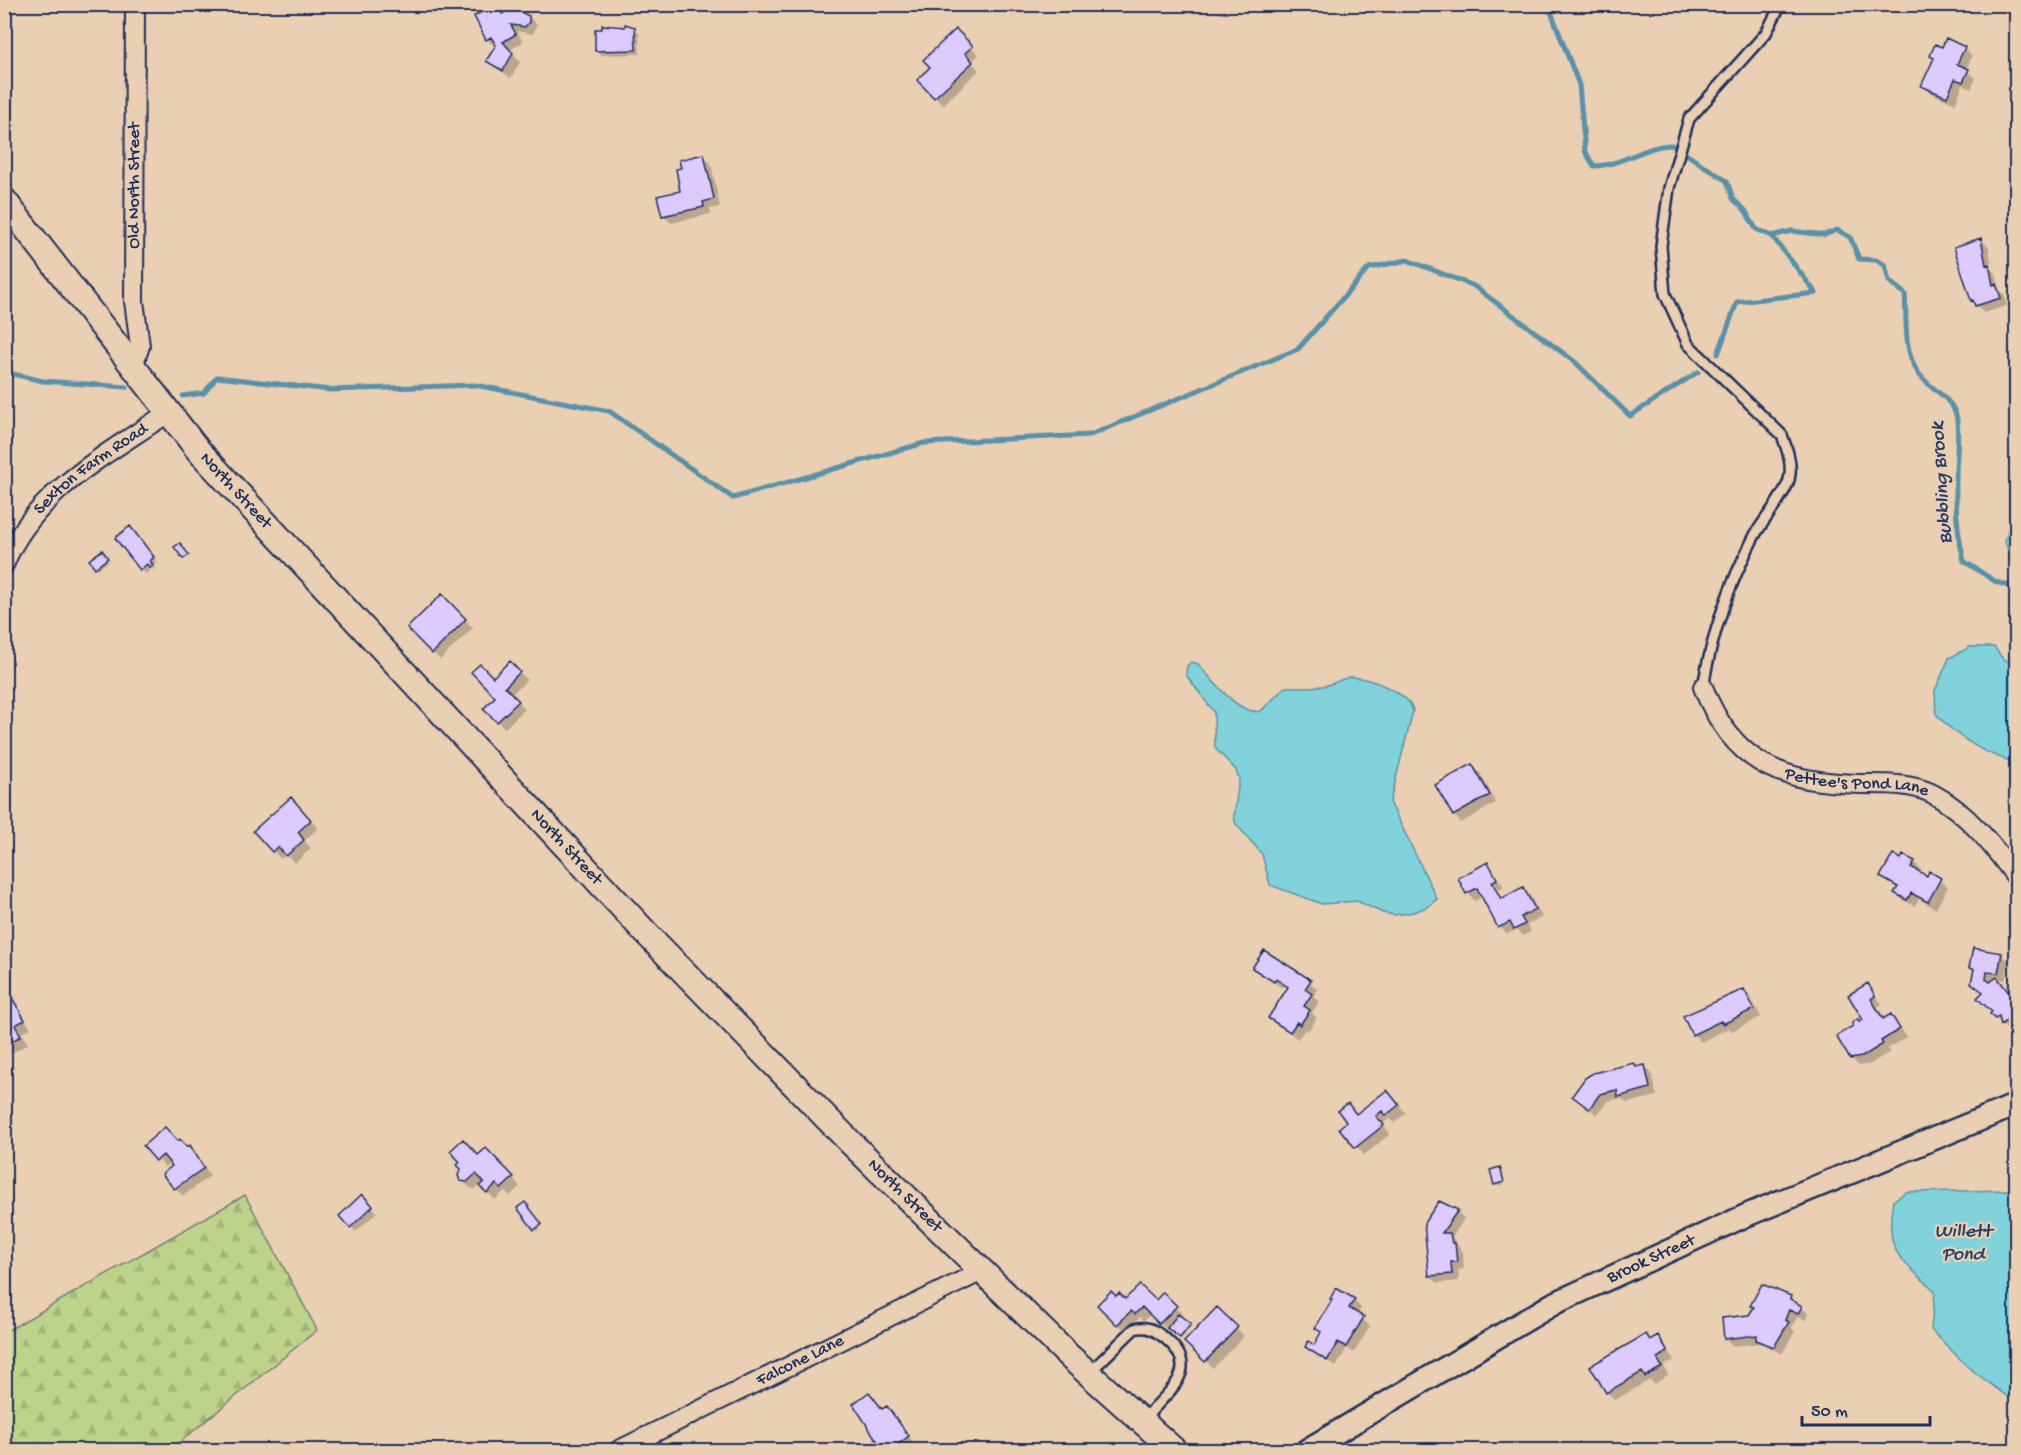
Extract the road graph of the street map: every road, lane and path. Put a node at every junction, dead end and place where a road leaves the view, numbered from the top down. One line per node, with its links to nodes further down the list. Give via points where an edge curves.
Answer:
1 (135, 4): 4 (street, Old North Street, via 134,301 140,346)
2 (1781, 4): 7 (lane, via 1766,33 1689,119 1669,188 1661,246 1665,294 1688,344 1782,435 1790,455 1789,480 1755,534 1727,592 1710,644)
3 (4, 200): 4 (main road, North Street)
4 (133, 366): 5 (main road, North Street)
5 (169, 412): 6 (street, Sexton Farm Road, via 67,483 37,510); 10 (main road, North Street, via 248,506 655,942)
6 (4, 565)
7 (1703, 687): 8 (street, Pettee's Pond Lane, via 1720,726 1755,759 1800,778 1890,784 1932,794 1976,828)
8 (2016, 877)
9 (2016, 1105): 15 (street, Brook Street, via 1747,1215 1553,1304)
10 (982, 1271): 11 (main road, North Street); 13 (street, Falcone Lane)
11 (1089, 1374): 12 (main road, North Street); 12 (lane, via 1134,1329 1144,1326 1179,1351 1185,1364 1182,1376)
12 (1142, 1422): 14 (main road, North Street)
13 (619, 1450)
14 (1174, 1450)
15 (1307, 1450)

